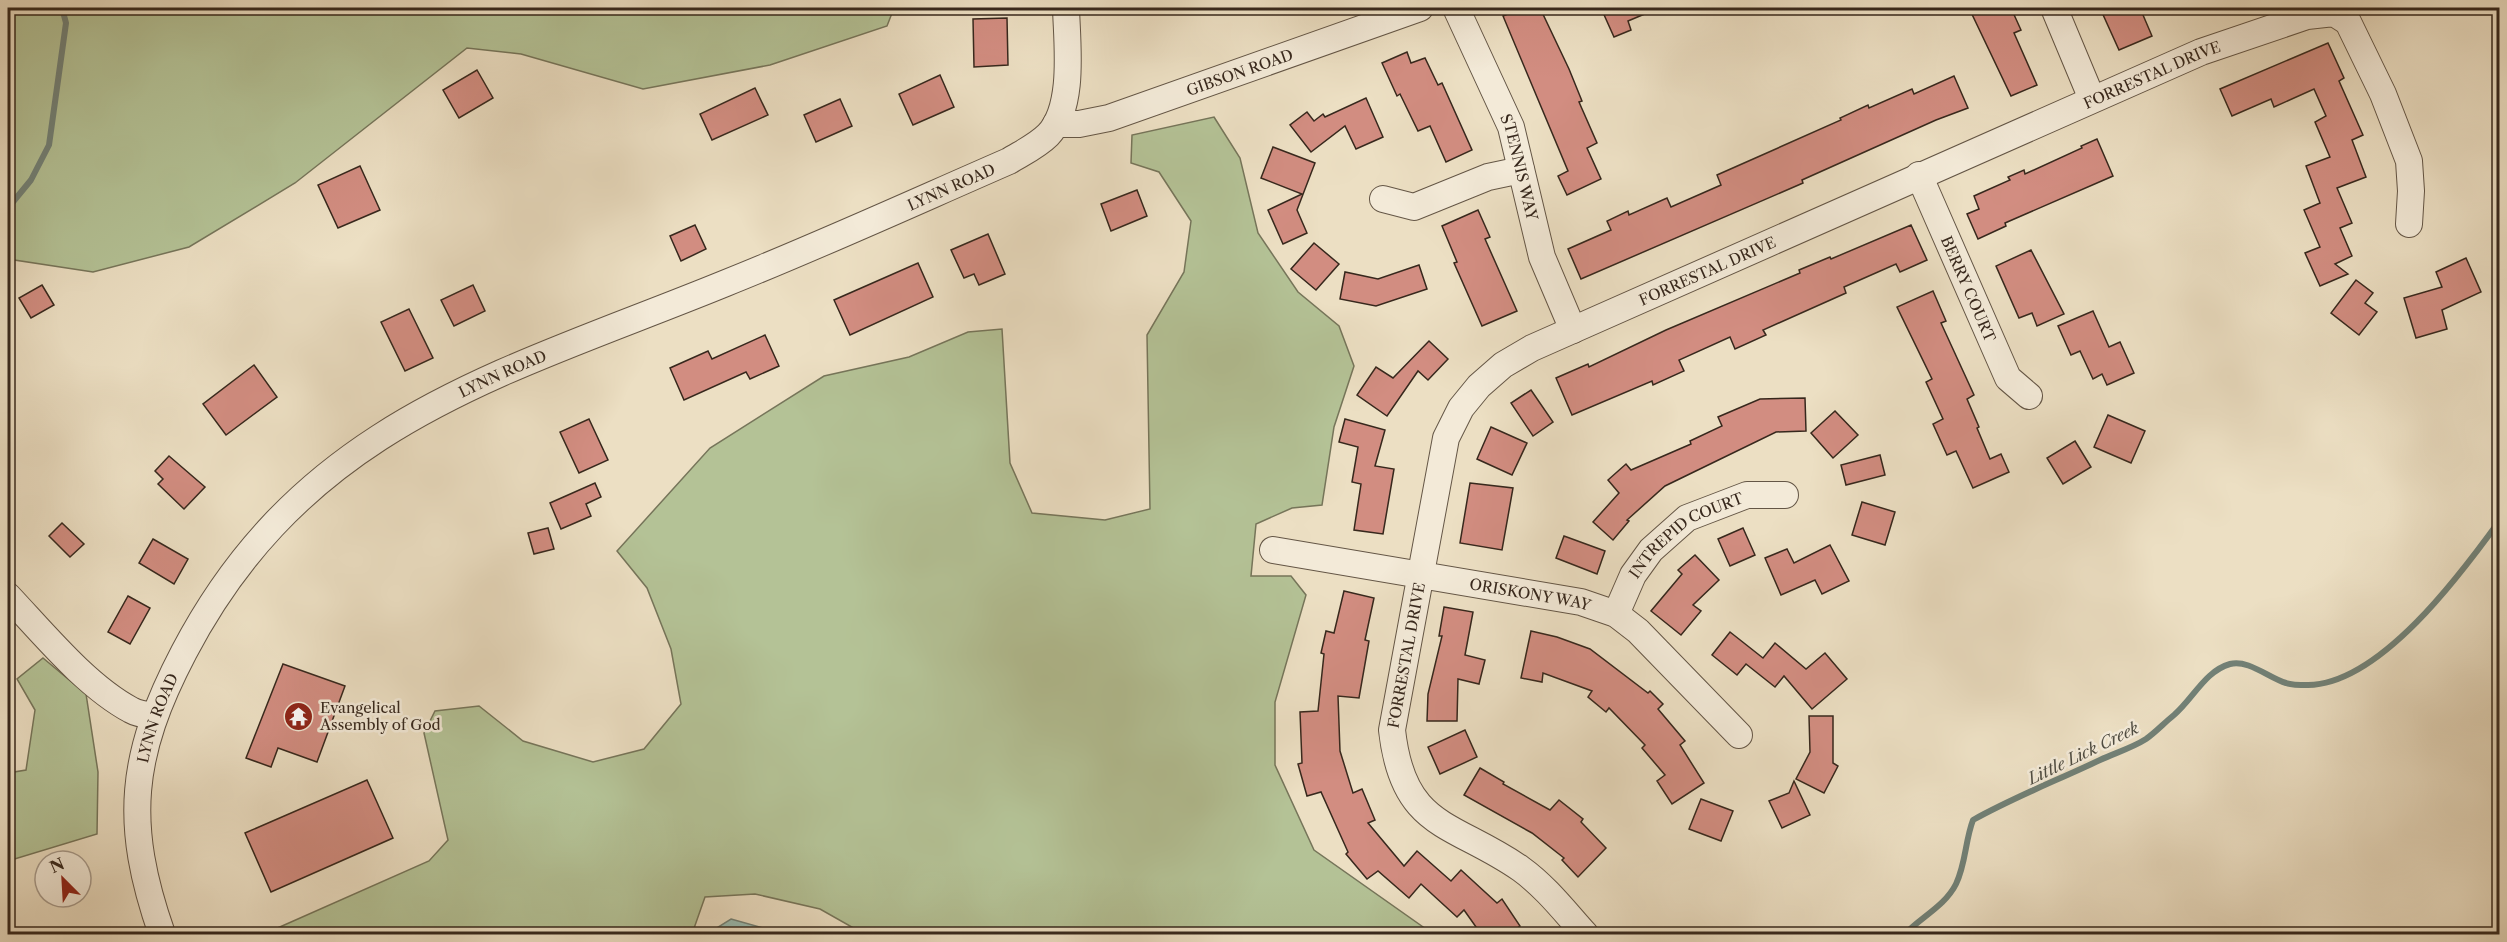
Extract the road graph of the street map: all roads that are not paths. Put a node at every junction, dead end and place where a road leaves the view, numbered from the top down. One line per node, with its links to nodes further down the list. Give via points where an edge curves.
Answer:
1 (1066, 8): 6 (street, via 1066,83)
2 (1420, 8): 6 (street, GIBSON ROAD, via 1109,118)
3 (1456, 8): 7 (street, STENNIS WAY, via 1511,127)
4 (2054, 8): 5 (street)
5 (2092, 99): 8 (street, FORRESTAL DRIVE); 10 (street, FORRESTAL DRIVE, via 2201,52 2307,16 2334,13 2348,22 2383,94 2409,161)
6 (1056, 124): 18 (street, LYNN ROAD, via 1039,142 1008,161 769,266 496,374 436,402 366,447 312,486 240,563 187,647)
7 (1521, 170): 9 (street, via 1488,177 1414,207); 11 (street, STENNIS WAY, via 1542,257)
8 (1919, 175): 11 (street, FORRESTAL DRIVE); 12 (street, BERRY COURT, via 2008,378)
9 (1383, 199)
10 (2409, 224)
11 (1573, 330): 15 (street, FORRESTAL DRIVE, via 1503,365 1461,408 1441,455)
12 (2029, 396)
13 (1785, 495): 17 (street, INTREPID COURT, via 1747,495 1686,518 1651,550 1633,575)
14 (1273, 550): 15 (street, ORISKONY WAY)
15 (1420, 574): 17 (street, ORISKONY WAY, via 1581,602); 21 (street, FORRESTAL DRIVE, via 1392,730 1395,754 1408,789 1437,822 1522,870)
16 (8, 596): 18 (street, via 103,689 132,711)
17 (1616, 614): 19 (street, ORISKONY WAY)
18 (154, 716): 20 (street, LYNN ROAD, via 140,768 136,812 142,868)
19 (1739, 735)
20 (162, 934)
21 (1585, 934)

